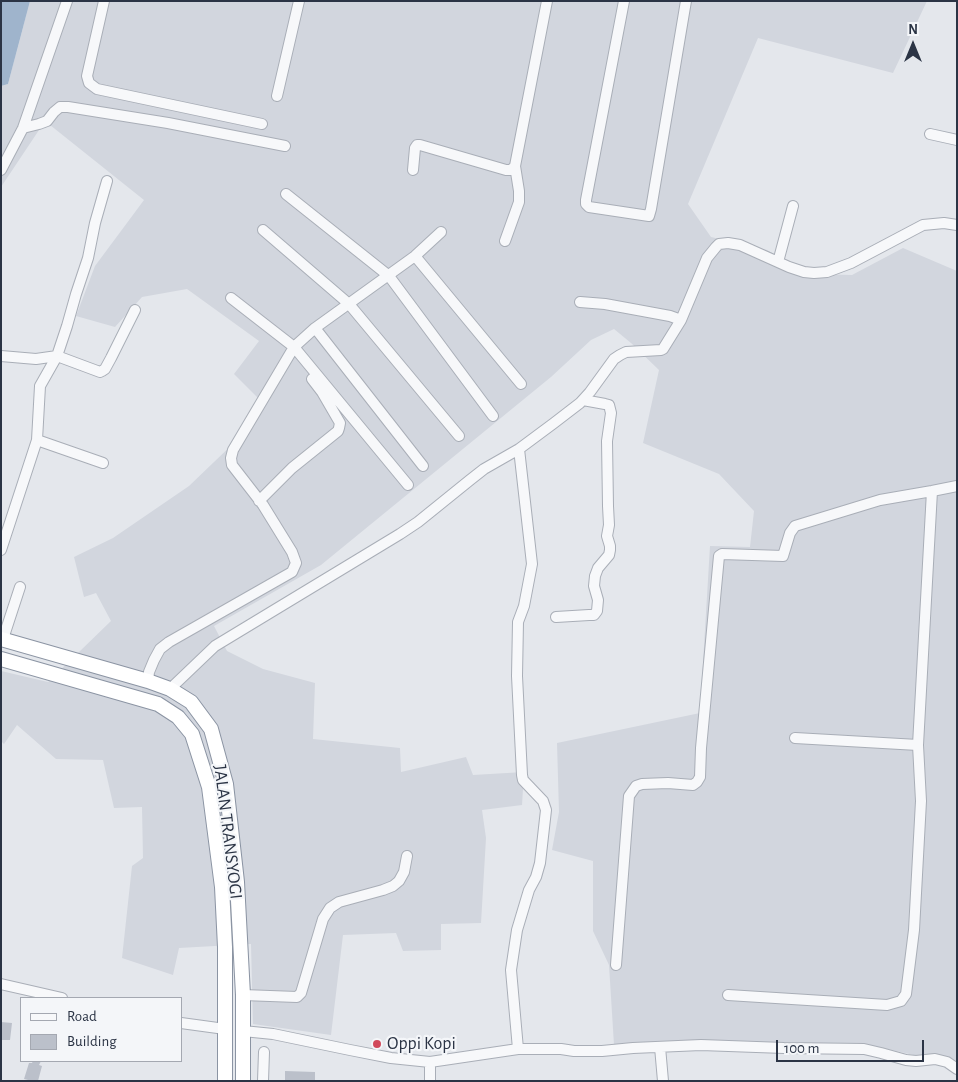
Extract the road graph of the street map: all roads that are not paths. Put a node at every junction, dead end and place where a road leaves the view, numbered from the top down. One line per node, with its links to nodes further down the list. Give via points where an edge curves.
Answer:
1 (67, 1): 9 (street)
2 (104, 1): 8 (street, via 87,76 89,83 97,89)
3 (299, 1): 7 (street)
4 (547, 1): 13 (street)
5 (624, 1): 6 (street, via 586,204 649,216)
6 (686, 1)
7 (276, 96)
8 (262, 124)
9 (23, 128): 12 (street, via 47,121 60,107 68,106); 14 (street)
10 (930, 134): 11 (street)
11 (957, 140)
12 (284, 146)
13 (515, 166): 15 (street, via 506,170 420,144 415,148); 22 (street, via 519,202)
14 (1, 170)
15 (413, 170)
16 (107, 181): 34 (street, via 88,258)
17 (286, 194): 25 (street)
18 (793, 206): 24 (street)
19 (957, 225): 24 (street, via 923,226 827,272 804,272)
20 (263, 230): 28 (street)
21 (441, 232): 23 (street)
22 (505, 241)
23 (415, 256): 25 (street); 35 (street)
24 (778, 262): 30 (street, via 740,245 720,244 707,258)
25 (389, 276): 28 (street); 37 (street)
26 (231, 298): 32 (street)
27 (580, 302): 30 (street)
28 (349, 304): 31 (street); 38 (street)
29 (135, 310): 34 (street, via 102,371)
30 (682, 320): 36 (street, via 660,350 626,352 614,359)
31 (315, 328): 32 (street); 42 (street)
32 (292, 350): 43 (street); 46 (street, via 232,454 232,465); 46 (street, via 322,392 340,423 339,428)
33 (1, 356): 34 (street, via 36,359)
34 (57, 356): 39 (street, via 40,386)
35 (521, 384)
36 (583, 400): 40 (street); 49 (street, via 605,404 611,413 607,441 607,536 610,550 595,576 597,611 589,615)
37 (493, 416)
38 (459, 436)
39 (37, 440): 41 (street); 47 (street)
40 (520, 449): 53 (street, via 484,469 400,534 214,646); 66 (street, via 532,564 518,622 522,775 543,801 546,810 540,863 517,930 511,970)
41 (103, 462)
42 (423, 466)
43 (408, 485)
44 (957, 486): 45 (street)
45 (932, 491): 55 (street); 57 (street, via 880,500 795,526 783,556 719,556 700,777 693,785 642,784 636,786 629,796)
46 (259, 501): 52 (street, via 292,552 296,563 292,572 168,642 154,660)
47 (1, 550)
48 (20, 587): 50 (street)
49 (556, 617)
50 (2, 639): 52 (highway, JALAN TRANSYOGI)
51 (1, 659): 63 (highway, JALAN TRANSYOGI, via 158,704 178,718 192,734 209,787 222,887)
52 (148, 681): 53 (highway, JALAN TRANSYOGI)
53 (170, 689): 60 (highway, JALAN TRANSYOGI, via 190,702 211,728 226,784 237,882)
54 (795, 738): 55 (street)
55 (918, 745): 59 (street, via 921,801 914,930 906,994 901,1001 888,1005)
56 (407, 856): 60 (street, via 404,872 393,886 339,902 330,908 323,919 301,993 297,997)
57 (616, 965)
58 (1, 984): 61 (street)
59 (728, 994)
60 (243, 995): 64 (highway, JALAN TRANSYOGI)
61 (58, 997)
62 (182, 1023): 63 (street)
63 (225, 1029): 70 (highway, JALAN TRANSYOGI)
64 (243, 1031): 68 (street); 71 (highway, JALAN TRANSYOGI)
65 (660, 1047): 66 (street, via 602,1051); 69 (street, via 864,1049 906,1060 935,1059); 74 (street)
66 (518, 1048): 68 (street)
67 (264, 1052): 72 (street)
68 (430, 1062): 73 (street)
69 (957, 1069)
70 (226, 1081)
71 (243, 1081)
72 (263, 1081)
73 (430, 1081)
74 (663, 1081)

